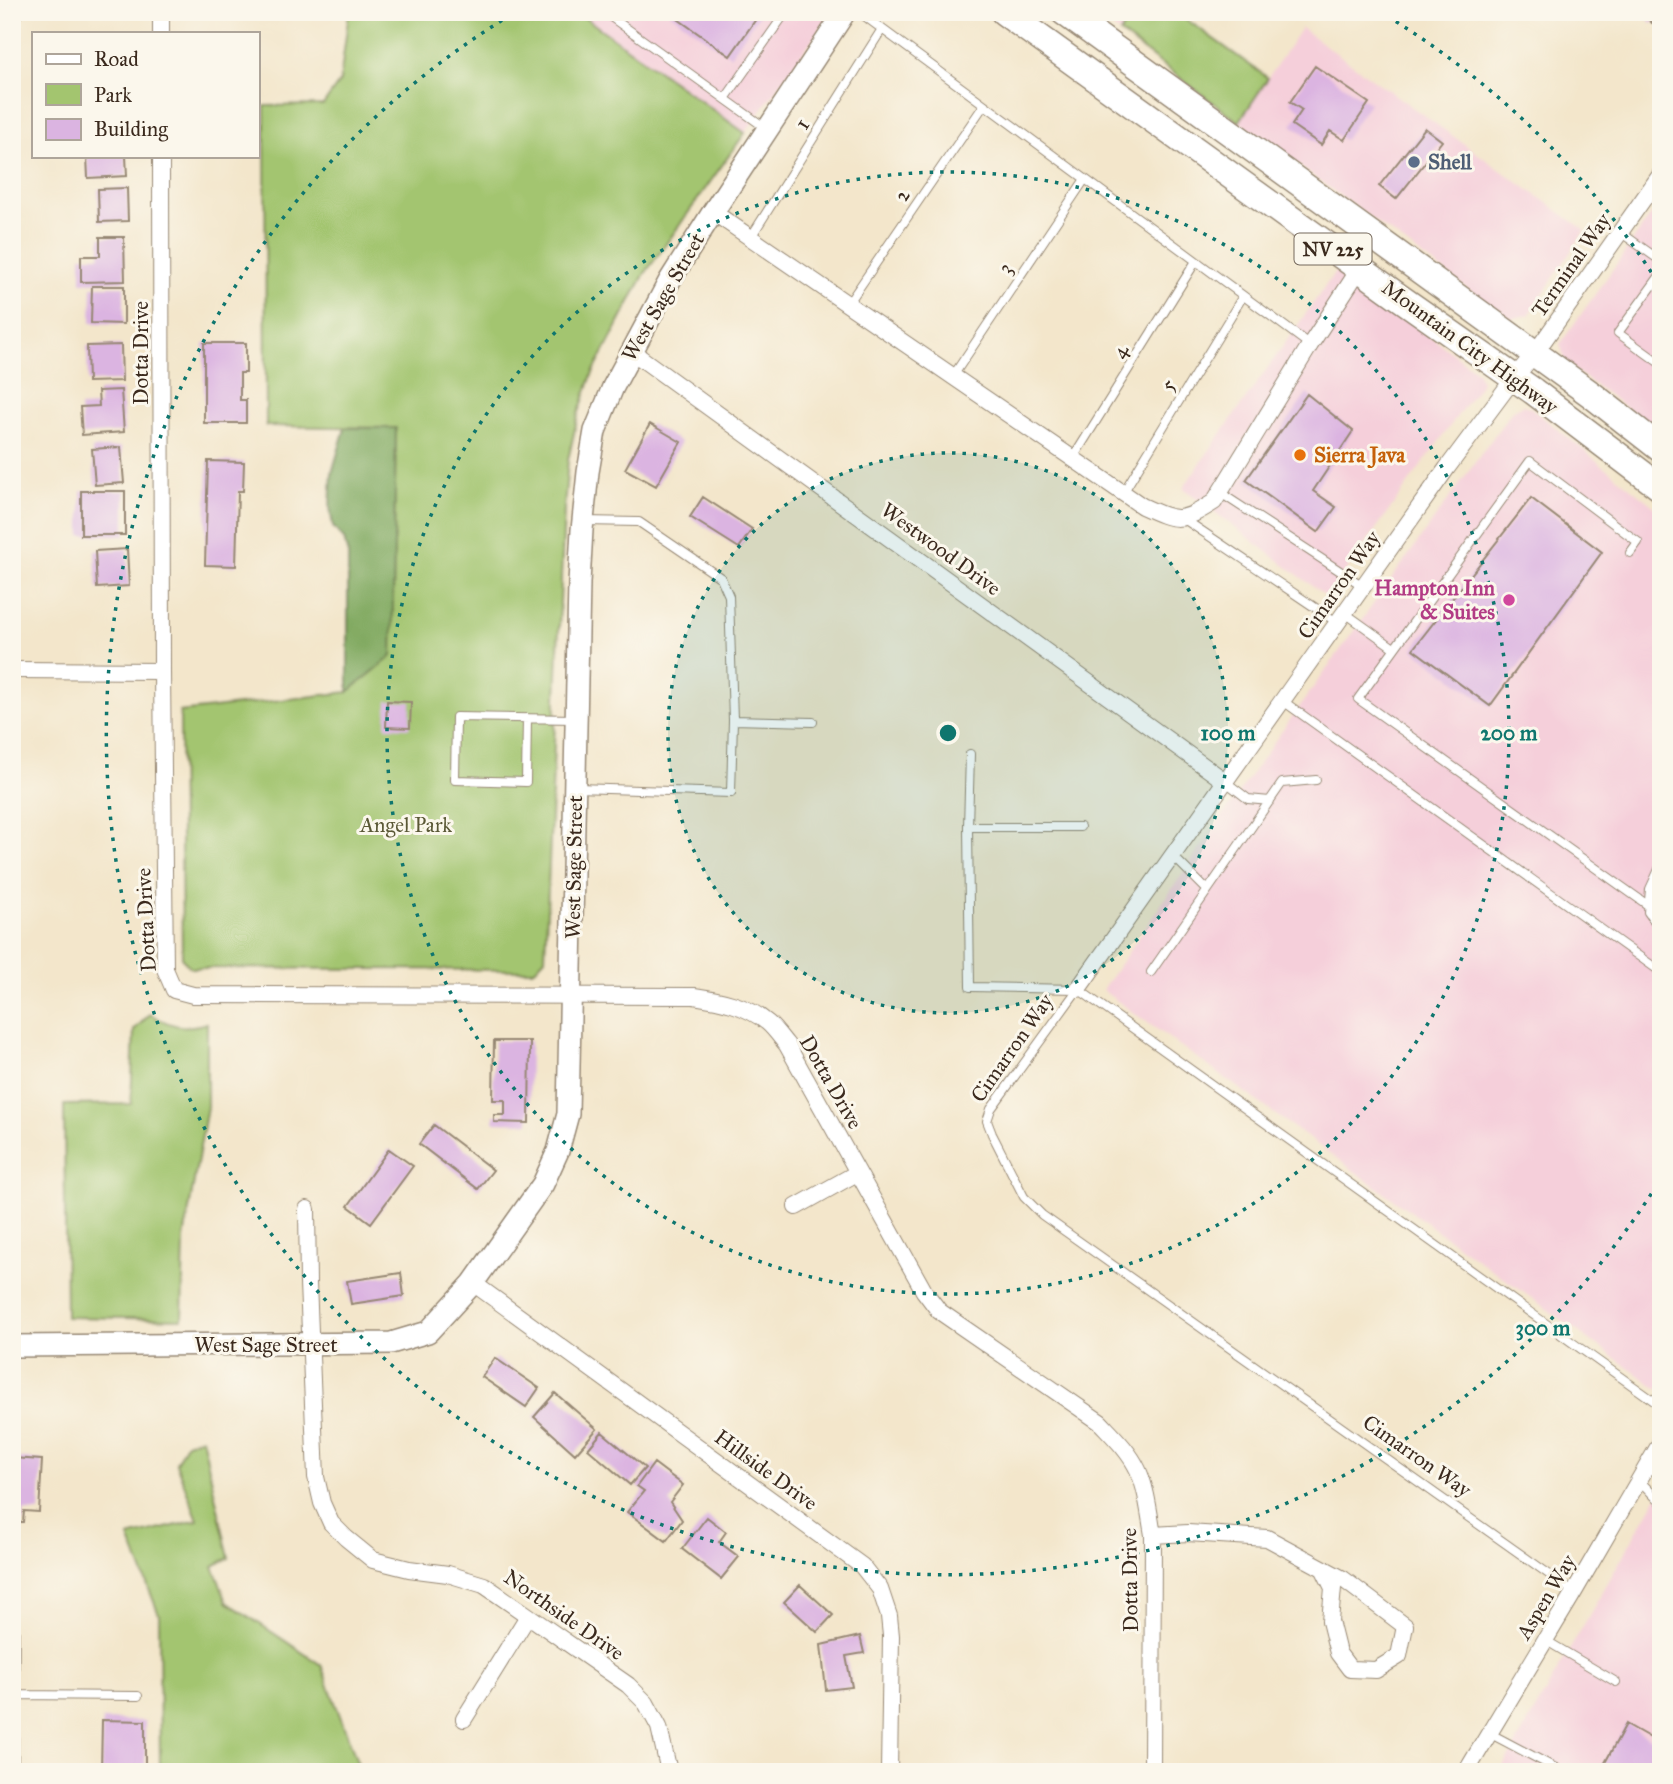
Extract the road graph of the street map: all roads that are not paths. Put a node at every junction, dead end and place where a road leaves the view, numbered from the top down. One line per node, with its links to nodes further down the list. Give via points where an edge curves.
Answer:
1 (161, 12): 9 (street)
2 (604, 12): 10 (lane)
3 (786, 12): 10 (lane)
4 (845, 12): 12 (street, West Sage Street)
5 (859, 12): 8 (lane)
6 (1004, 12): 21 (main road, Mountain City Highway / NV 225)
7 (1064, 12): 27 (main road, Mountain City Highway / NV 225)
8 (882, 29): 11 (lane); 18 (lane, 1)
9 (161, 32)
10 (725, 99): 12 (lane)
11 (985, 105): 15 (lane); 24 (lane, 2)
12 (767, 129): 16 (street, West Sage Street)
13 (161, 158): 43 (street, Dotta Drive)
14 (1661, 174): 17 (street, Terminal Way)
15 (1085, 179): 19 (lane); 29 (lane, 3)
16 (713, 212): 18 (street); 26 (street, West Sage Street)
17 (1620, 232): 20 (lane); 27 (street, Terminal Way)
18 (751, 237): 24 (street)
19 (1196, 261): 23 (lane); 32 (lane, 4)
20 (1661, 261)
21 (1360, 268): 25 (street); 30 (main road, Mountain City Highway / NV 225)
22 (1661, 274): 28 (lane, via 1618,333)
23 (1243, 296): 25 (lane); 35 (lane, 5)
24 (848, 304): 29 (street)
25 (1310, 345): 34 (street)
26 (631, 351): 37 (street, West Sage Street, via 595,431); 51 (street, Westwood Drive)
27 (1535, 353): 30 (street, Terminal Way); 31 (main road, Mountain City Highway / NV 225)
28 (1661, 364)
29 (953, 376): 32 (street)
30 (1514, 378): 33 (main road, Mountain City Highway / NV 225); 39 (street, Cimarron Way)
31 (1661, 449)
32 (1073, 458): 35 (street)
33 (1661, 488)
34 (1219, 492): 36 (street, via 1214,502); 39 (lane)
35 (1123, 493): 36 (street, via 1142,506)
36 (1181, 518): 40 (lane)
37 (583, 521): 46 (street, West Sage Street); 47 (lane, via 639,522 721,578 729,596)
38 (1630, 553): 41 (lane, via 1638,541 1530,461)
39 (1364, 587): 40 (street, Cimarron Way)
40 (1342, 618): 41 (lane); 44 (street, Cimarron Way)
41 (1394, 648): 59 (lane, via 1358,699)
42 (12, 670): 43 (street)
43 (162, 671): 64 (street, Dotta Drive, via 165,969 174,990 193,995)
44 (1283, 701): 51 (street, Cimarron Way); 62 (lane)
45 (527, 718): 45 (lane, via 456,717 455,780 526,782); 46 (lane)
46 (577, 719): 52 (street, West Sage Street)
47 (733, 720): 48 (lane); 52 (lane, via 731,793)
48 (813, 722)
49 (970, 754): 54 (lane)
50 (1317, 780): 53 (lane, via 1282,783)
51 (1226, 782): 53 (lane, via 1248,799); 56 (street, Cimarron Way)
52 (576, 788): 64 (street, West Sage Street)
53 (1270, 801): 58 (lane)
54 (968, 827): 55 (lane); 63 (lane, via 970,987)
55 (1080, 827)
56 (1173, 856): 58 (lane); 63 (street, Cimarron Way)
57 (1661, 865): 59 (lane, via 1650,889)
58 (1208, 890): 61 (lane)
59 (1649, 906): 60 (lane, via 1648,912)
60 (1661, 930)
61 (1151, 972)
62 (1661, 972)
63 (1078, 989): 71 (lane); 77 (lane, Cimarron Way, via 991,1109 987,1121 1024,1197 1042,1216)
64 (572, 995): 65 (street, Dotta Drive, via 694,996 744,1008 768,1023 787,1045); 68 (street, West Sage Street, via 568,1114 558,1151 542,1184)
65 (857, 1173): 66 (street); 75 (street, Dotta Drive, via 939,1311 1100,1422 1122,1444 1138,1470)
66 (796, 1207)
67 (307, 1209): 69 (street, Northside Drive)
68 (473, 1283): 69 (street, West Sage Street, via 428,1332 391,1343); 88 (street, Hillside Drive, via 862,1566 880,1589 890,1616)
69 (312, 1344): 70 (street, West Sage Street); 78 (street, Northside Drive, via 316,1477 331,1523 373,1560 449,1573 484,1585)
70 (12, 1346)
71 (1661, 1406)
72 (1661, 1442): 73 (street, Aspen Way)
73 (1639, 1480): 74 (lane); 77 (street, Aspen Way)
74 (1661, 1503)
75 (1153, 1535): 76 (street, via 1267,1538); 89 (street, Dotta Drive)
76 (1323, 1568): 76 (street, via 1405,1626 1399,1656 1376,1670 1350,1669 1338,1653 1330,1621 1333,1588)
77 (1573, 1592): 80 (street, Aspen Way)
78 (528, 1616): 84 (street); 87 (street, Northside Drive, via 628,1685 646,1703 659,1727)
79 (12, 1619): 82 (lane)
80 (1545, 1640): 81 (lane); 85 (street, Aspen Way)
81 (1616, 1682)
82 (15, 1695): 83 (lane); 86 (lane)
83 (138, 1696)
84 (464, 1719)
85 (1489, 1732): 90 (street, Aspen Way); 91 (lane)
86 (14, 1771)
87 (668, 1772)
88 (889, 1772)
89 (1152, 1772)
90 (1466, 1772)
91 (1563, 1772)

